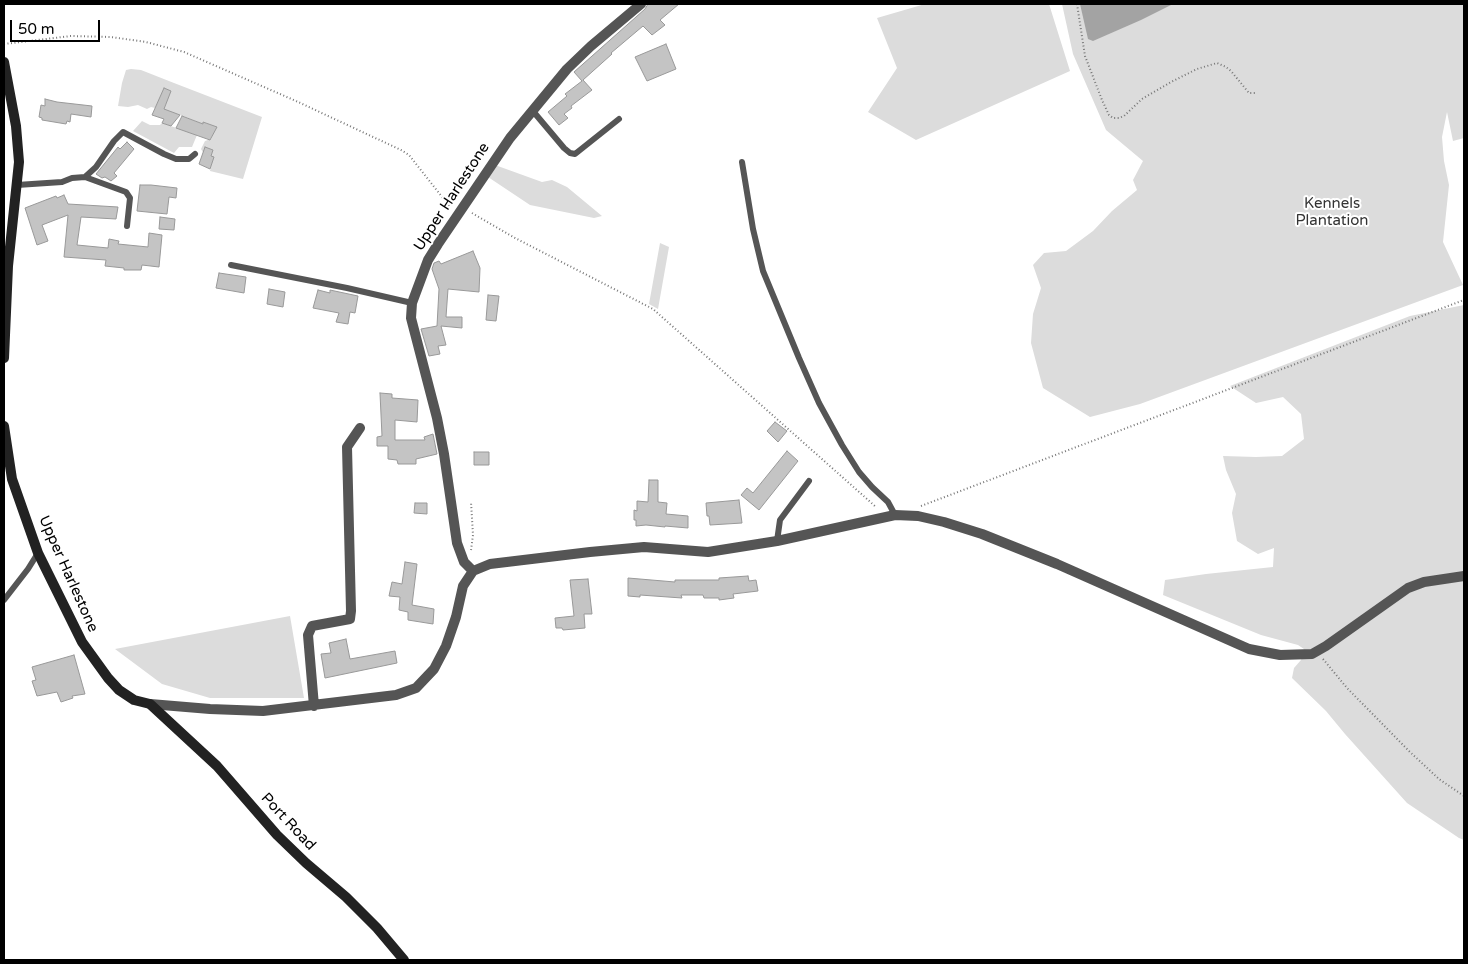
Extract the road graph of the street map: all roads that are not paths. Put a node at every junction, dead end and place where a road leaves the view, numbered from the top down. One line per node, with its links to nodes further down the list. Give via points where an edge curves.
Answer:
1 (641, 4): 3 (street, Upper Harlestone, via 567,69)
2 (4, 62): 8 (street, via 16,126)
3 (532, 110): 4 (lane, via 564,148 575,154); 11 (street, Upper Harlestone, via 428,260)
4 (619, 118)
5 (195, 154): 7 (lane, via 189,159 176,158 123,132)
6 (742, 162): 16 (lane, via 763,271 799,358 846,452 859,472 888,502)
7 (85, 177): 8 (lane); 9 (lane, via 126,192 130,198)
8 (17, 185): 12 (street, via 10,239)
9 (127, 226)
10 (231, 265): 11 (lane)
11 (412, 303): 19 (street, Upper Harlestone, via 411,318 437,418 457,543)
12 (4, 358)
13 (4, 426): 18 (street, Upper Harlestone, via 12,479)
14 (360, 428): 23 (street, via 347,447 350,619 312,626 308,635)
15 (809, 480): 17 (lane, via 780,520)
16 (891, 516): 17 (street); 20 (street, via 918,516 982,534 1058,564 1249,649 1280,655 1312,654 1408,588 1424,582)
17 (777, 541): 19 (street, via 708,552 644,547)
18 (38, 553): 21 (lane); 22 (street, Upper Harlestone, via 82,642 108,678 134,700)
19 (470, 567): 23 (street, via 446,646 434,669 416,688 396,695)
20 (1464, 576)
21 (4, 600)
22 (150, 704): 23 (street, via 263,711); 24 (street, Port Road, via 217,766 277,835 346,897)
23 (314, 706)
24 (404, 960)

